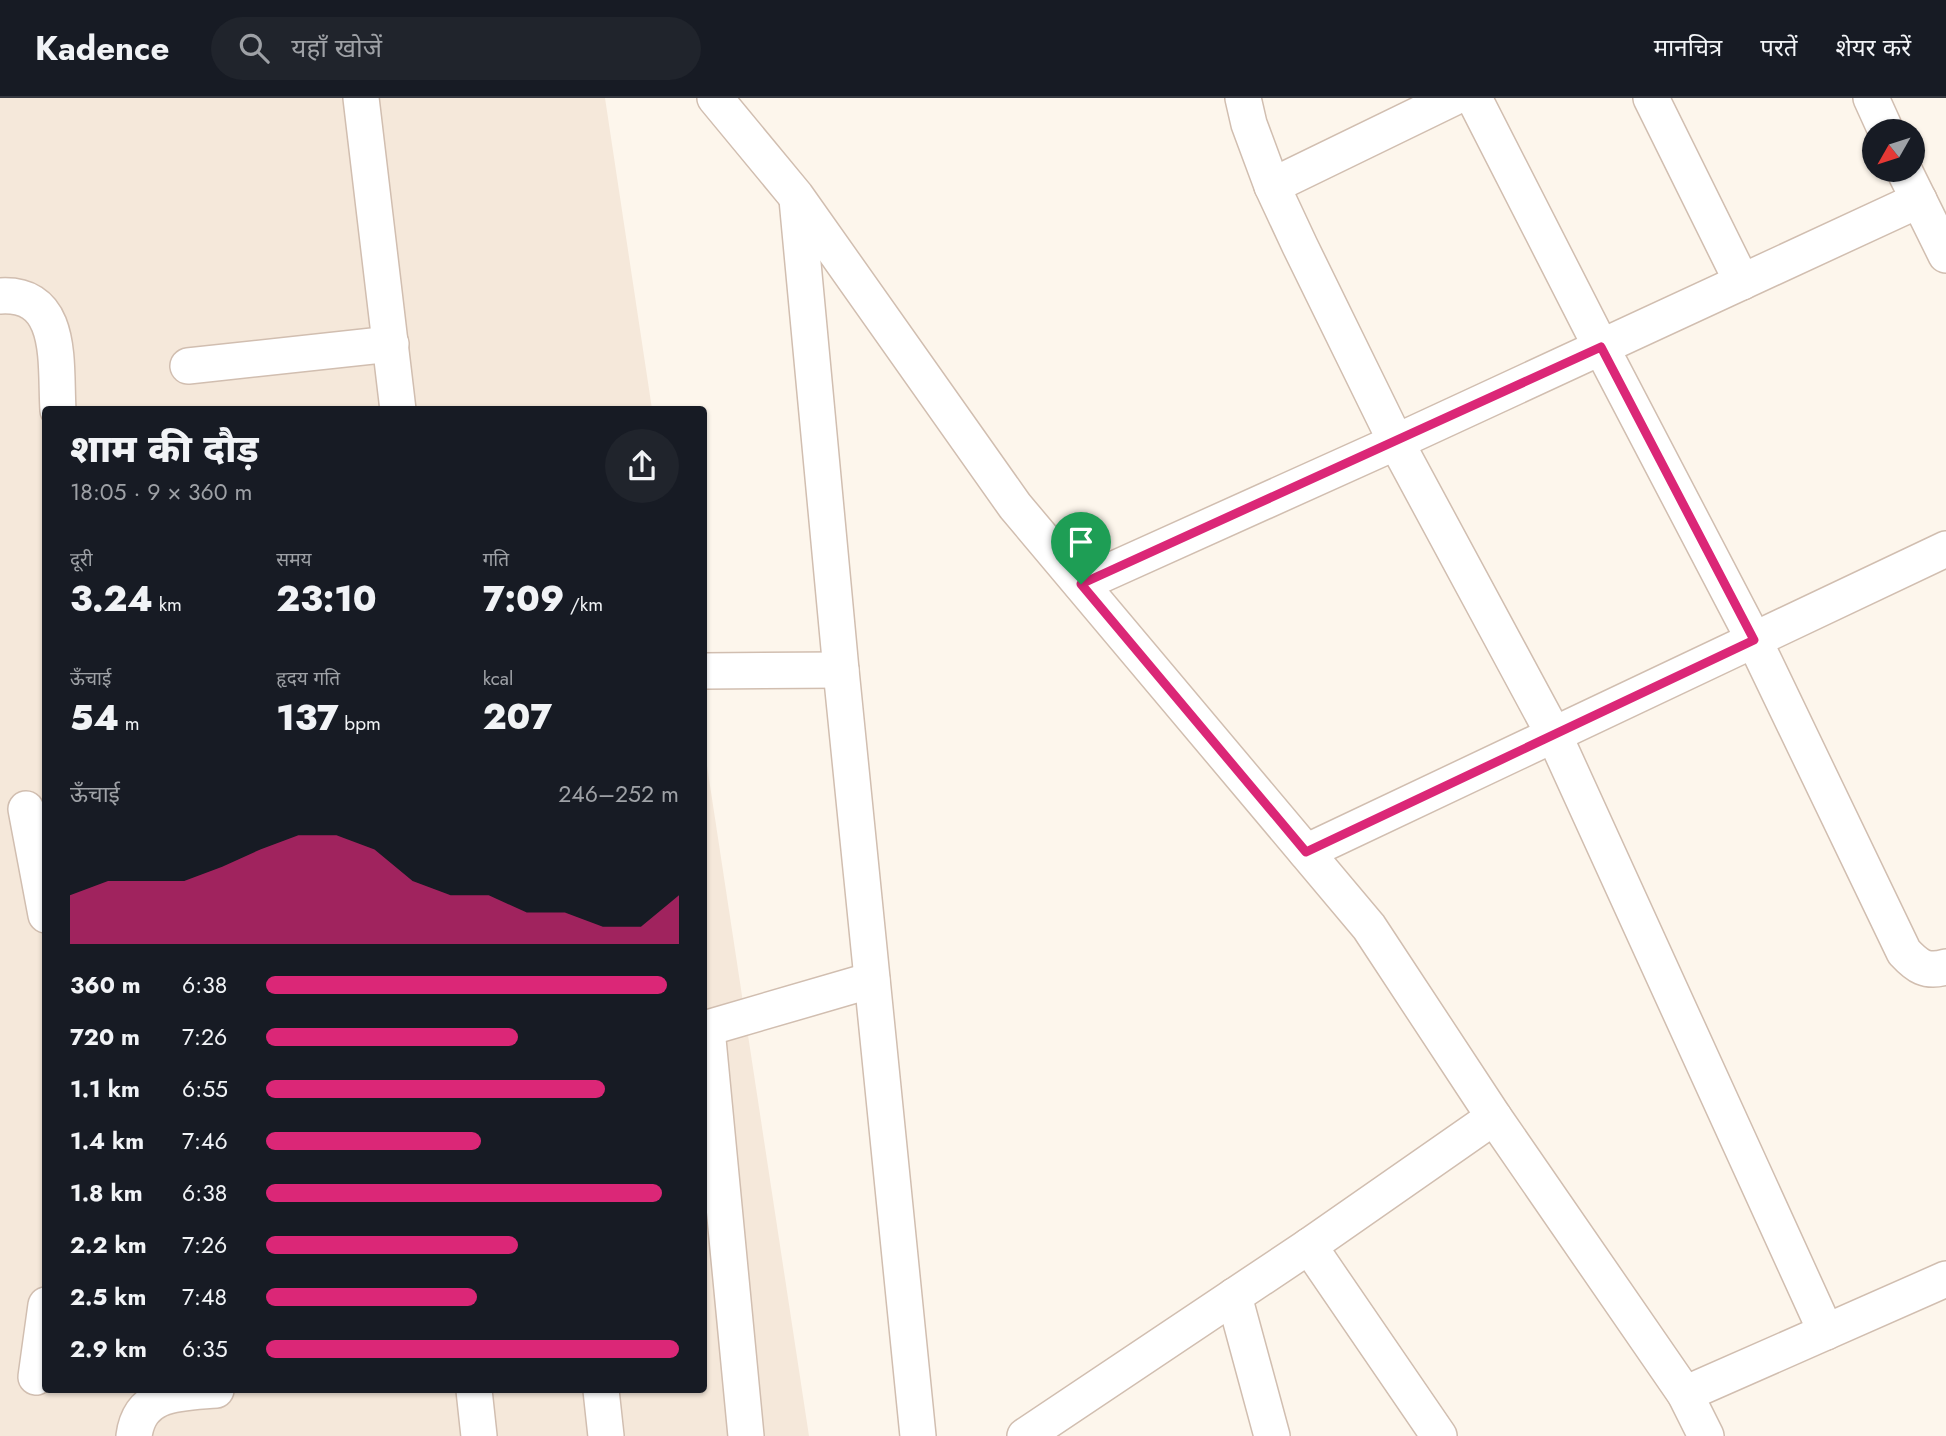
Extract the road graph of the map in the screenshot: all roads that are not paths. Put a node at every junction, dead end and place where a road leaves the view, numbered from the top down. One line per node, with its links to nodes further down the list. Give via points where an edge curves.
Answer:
1 (360, 98): 15 (street)
2 (715, 98): 11 (street)
3 (1242, 98): 10 (street)
4 (1453, 98): 10 (street)
5 (1474, 98): 16 (street)
6 (1651, 98): 13 (street)
7 (1871, 98): 8 (street)
8 (1881, 119)
9 (1912, 185): 12 (street); 13 (street)
10 (1272, 186): 20 (street)
11 (796, 196): 22 (street, via 1015,506); 24 (street)
12 (1946, 255)
13 (1742, 282): 16 (street)
14 (0, 296): 18 (street, via 26,298 46,314 53,332)
15 (391, 344): 17 (street); 19 (street)
16 (1601, 347): 20 (street); 23 (street)
17 (188, 366)
18 (58, 406)
19 (398, 406)
20 (1396, 442): 22 (street); 26 (street)
21 (1946, 550): 23 (street)
22 (1081, 584): 28 (street)
23 (1754, 640): 26 (street); 30 (street, via 1904,952 1919,967 1934,971)
24 (841, 670): 25 (street); 31 (street)
25 (707, 671)
26 (1554, 735): 28 (street); 38 (street)
27 (26, 809): 29 (street)
28 (1306, 852): 34 (street, via 1369,927)
29 (42, 894)
30 (1946, 967)
31 (872, 979): 32 (street); 50 (street)
32 (707, 1028)
33 (707, 1049): 49 (street)
34 (1494, 1117): 35 (street); 44 (street)
35 (1309, 1246): 37 (street); 53 (street)
36 (1946, 1279): 38 (street)
37 (1234, 1296): 45 (street); 52 (street)
38 (1826, 1332): 44 (street)
39 (42, 1334): 40 (street)
40 (36, 1377)
41 (183, 1393): 46 (street, via 150,1404 138,1416)
42 (474, 1393): 47 (street)
43 (601, 1393): 48 (street)
44 (1685, 1394): 54 (street)
45 (1068, 1423): 51 (street)
46 (134, 1436)
47 (479, 1436)
48 (606, 1436)
49 (746, 1436)
50 (918, 1436)
51 (1025, 1436)
52 (1272, 1436)
53 (1439, 1436)
54 (1706, 1436)

